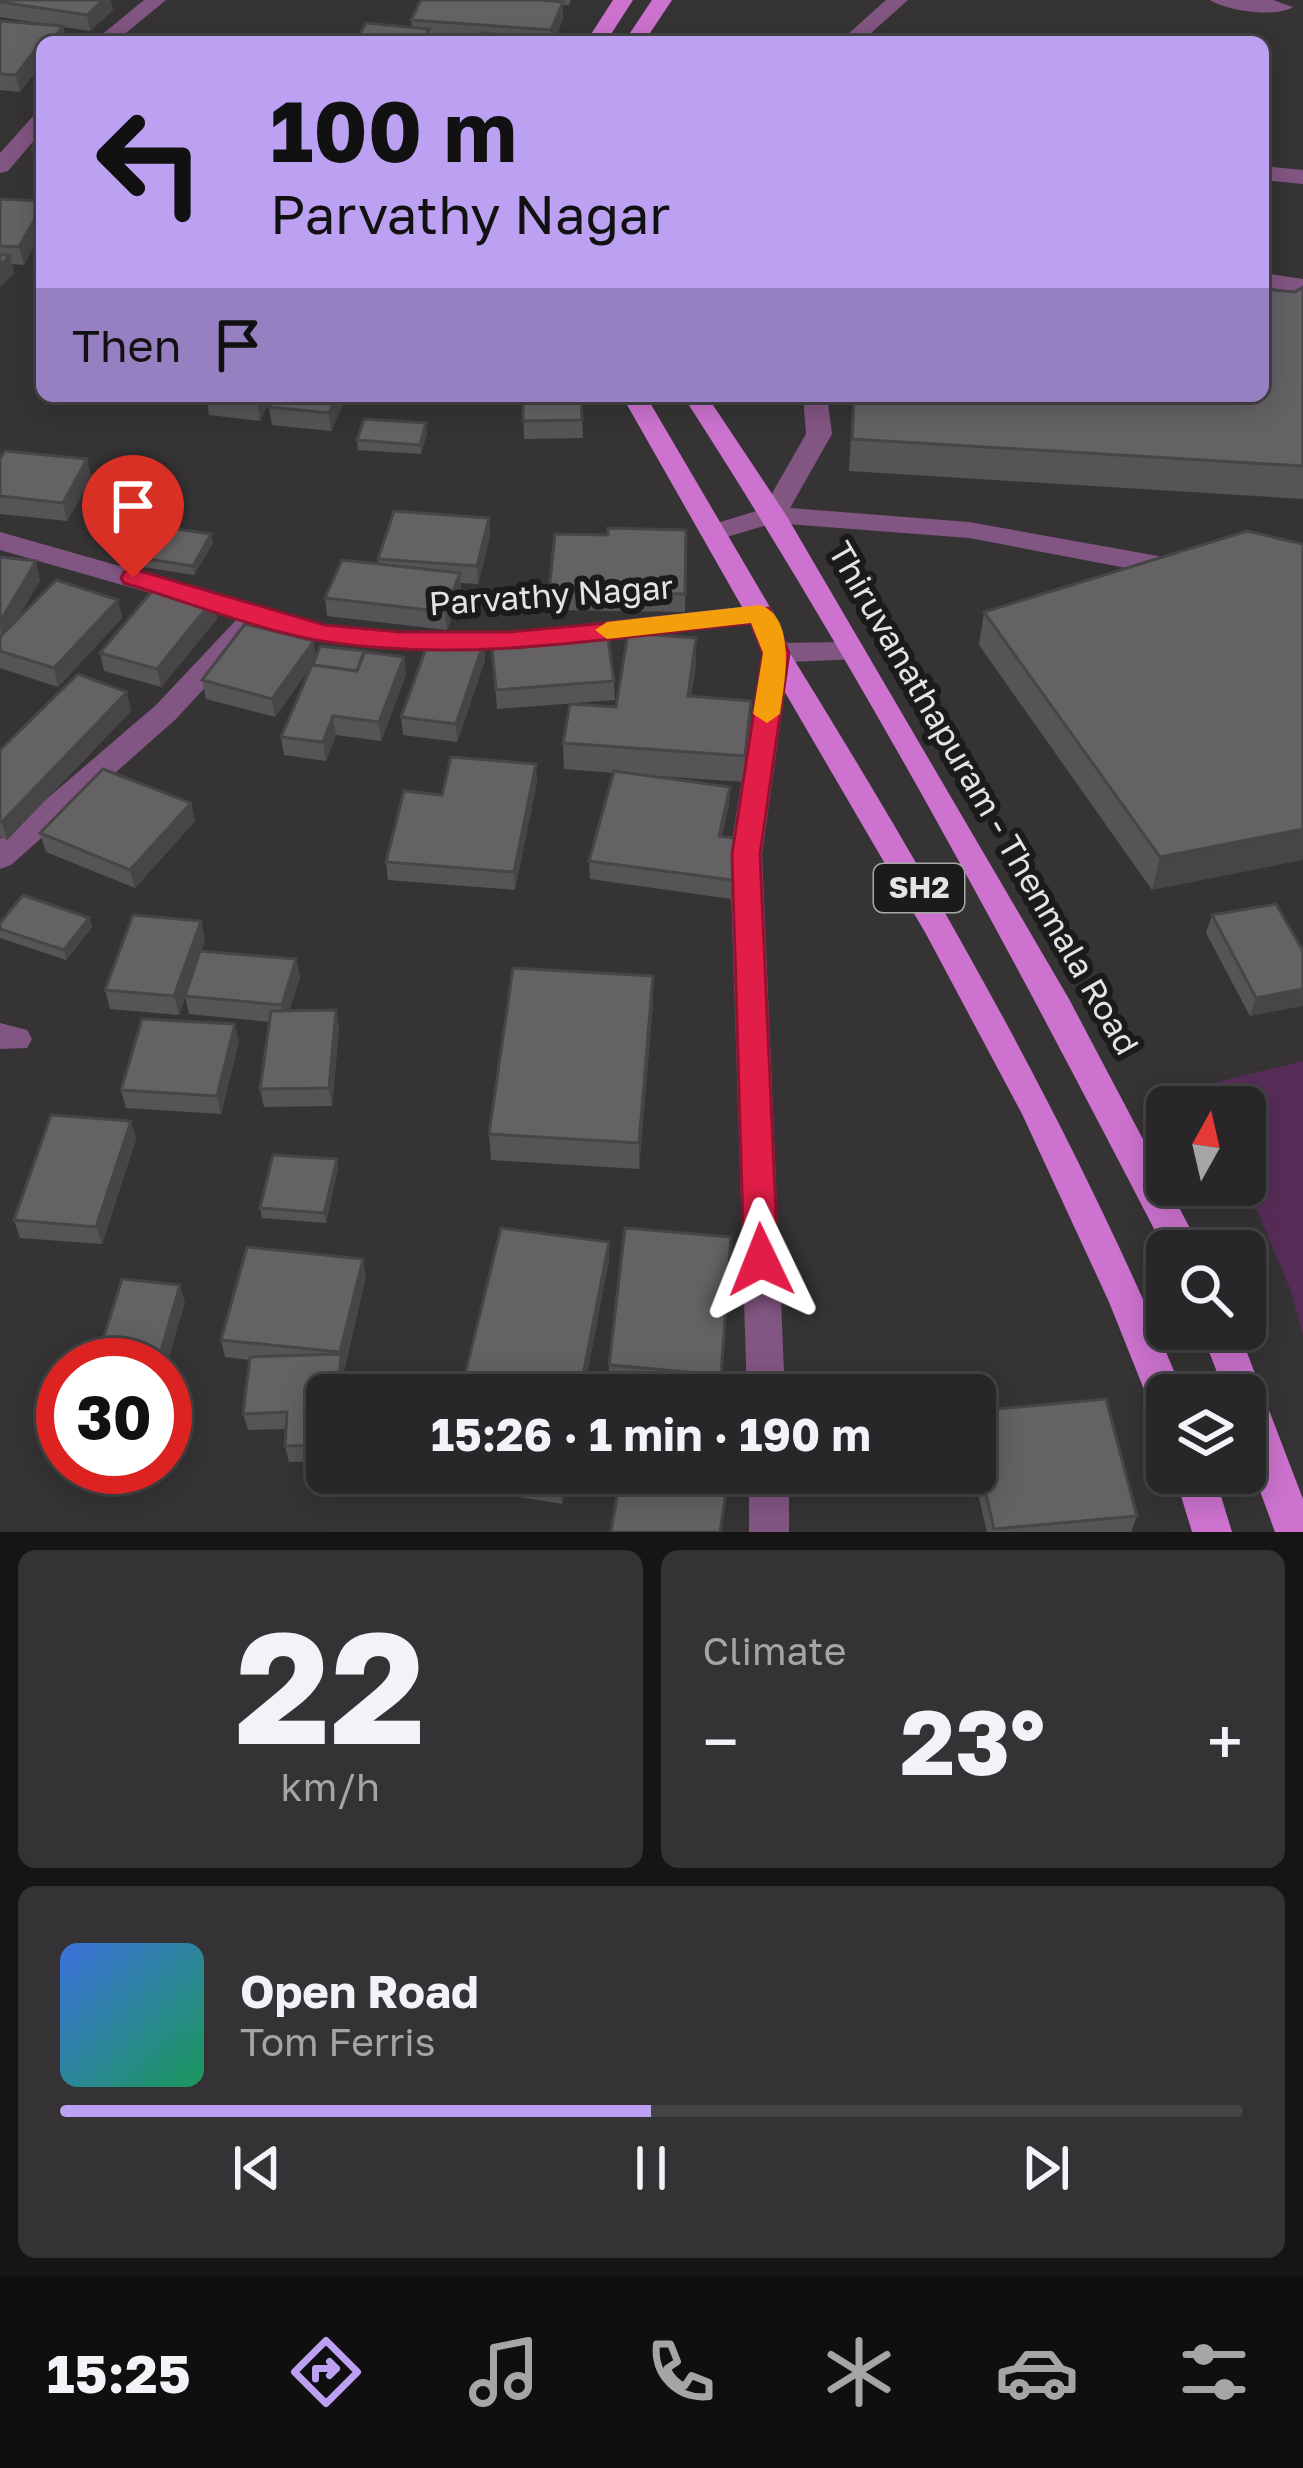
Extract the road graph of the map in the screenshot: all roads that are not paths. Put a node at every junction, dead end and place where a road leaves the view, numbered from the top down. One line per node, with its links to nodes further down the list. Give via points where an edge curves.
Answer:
1 (155, 0): 7 (street)
2 (623, 0): 8 (main road)
3 (662, 0): 9 (main road)
4 (898, 0): 10 (street)
5 (1220, 0): 6 (street)
6 (1283, 8)
7 (110, 36)
8 (600, 36)
9 (638, 36)
10 (856, 36)
11 (36, 125): 12 (street)
12 (0, 166)
13 (1269, 174): 14 (street)
14 (1303, 177)
15 (1269, 281): 16 (street)
16 (1303, 286)
17 (637, 402): 21 (main road, SH2)
18 (699, 402): 20 (main road, Thiruvanathapuram - Thenmala Road)
19 (816, 402): 20 (street, via 819,434)
20 (773, 515): 21 (street); 23 (street, via 969,530); 26 (main road, Thiruvanathapuram - Thenmala Road)
21 (713, 533): 25 (main road, SH2)
22 (0, 541): 24 (street, Parvathy Nagar)
23 (1159, 565)
24 (258, 613): 25 (street, Parvathy Nagar, via 325,633 444,641); 28 (street, via 166,712)
25 (760, 614): 27 (main road, SH2)
26 (848, 652): 27 (street); 29 (main road, Thiruvanathapuram - Thenmala Road, via 1089,1064)
27 (776, 653): 30 (street, via 746,854); 31 (main road, SH2, via 940,923)
28 (0, 857)
29 (1173, 1230)
30 (765, 1374)
31 (1155, 1374)
32 (1266, 1453): 37 (main road)
33 (769, 1494): 35 (street)
34 (1200, 1494): 36 (main road)
35 (770, 1532)
36 (1212, 1532)
37 (1295, 1532)

